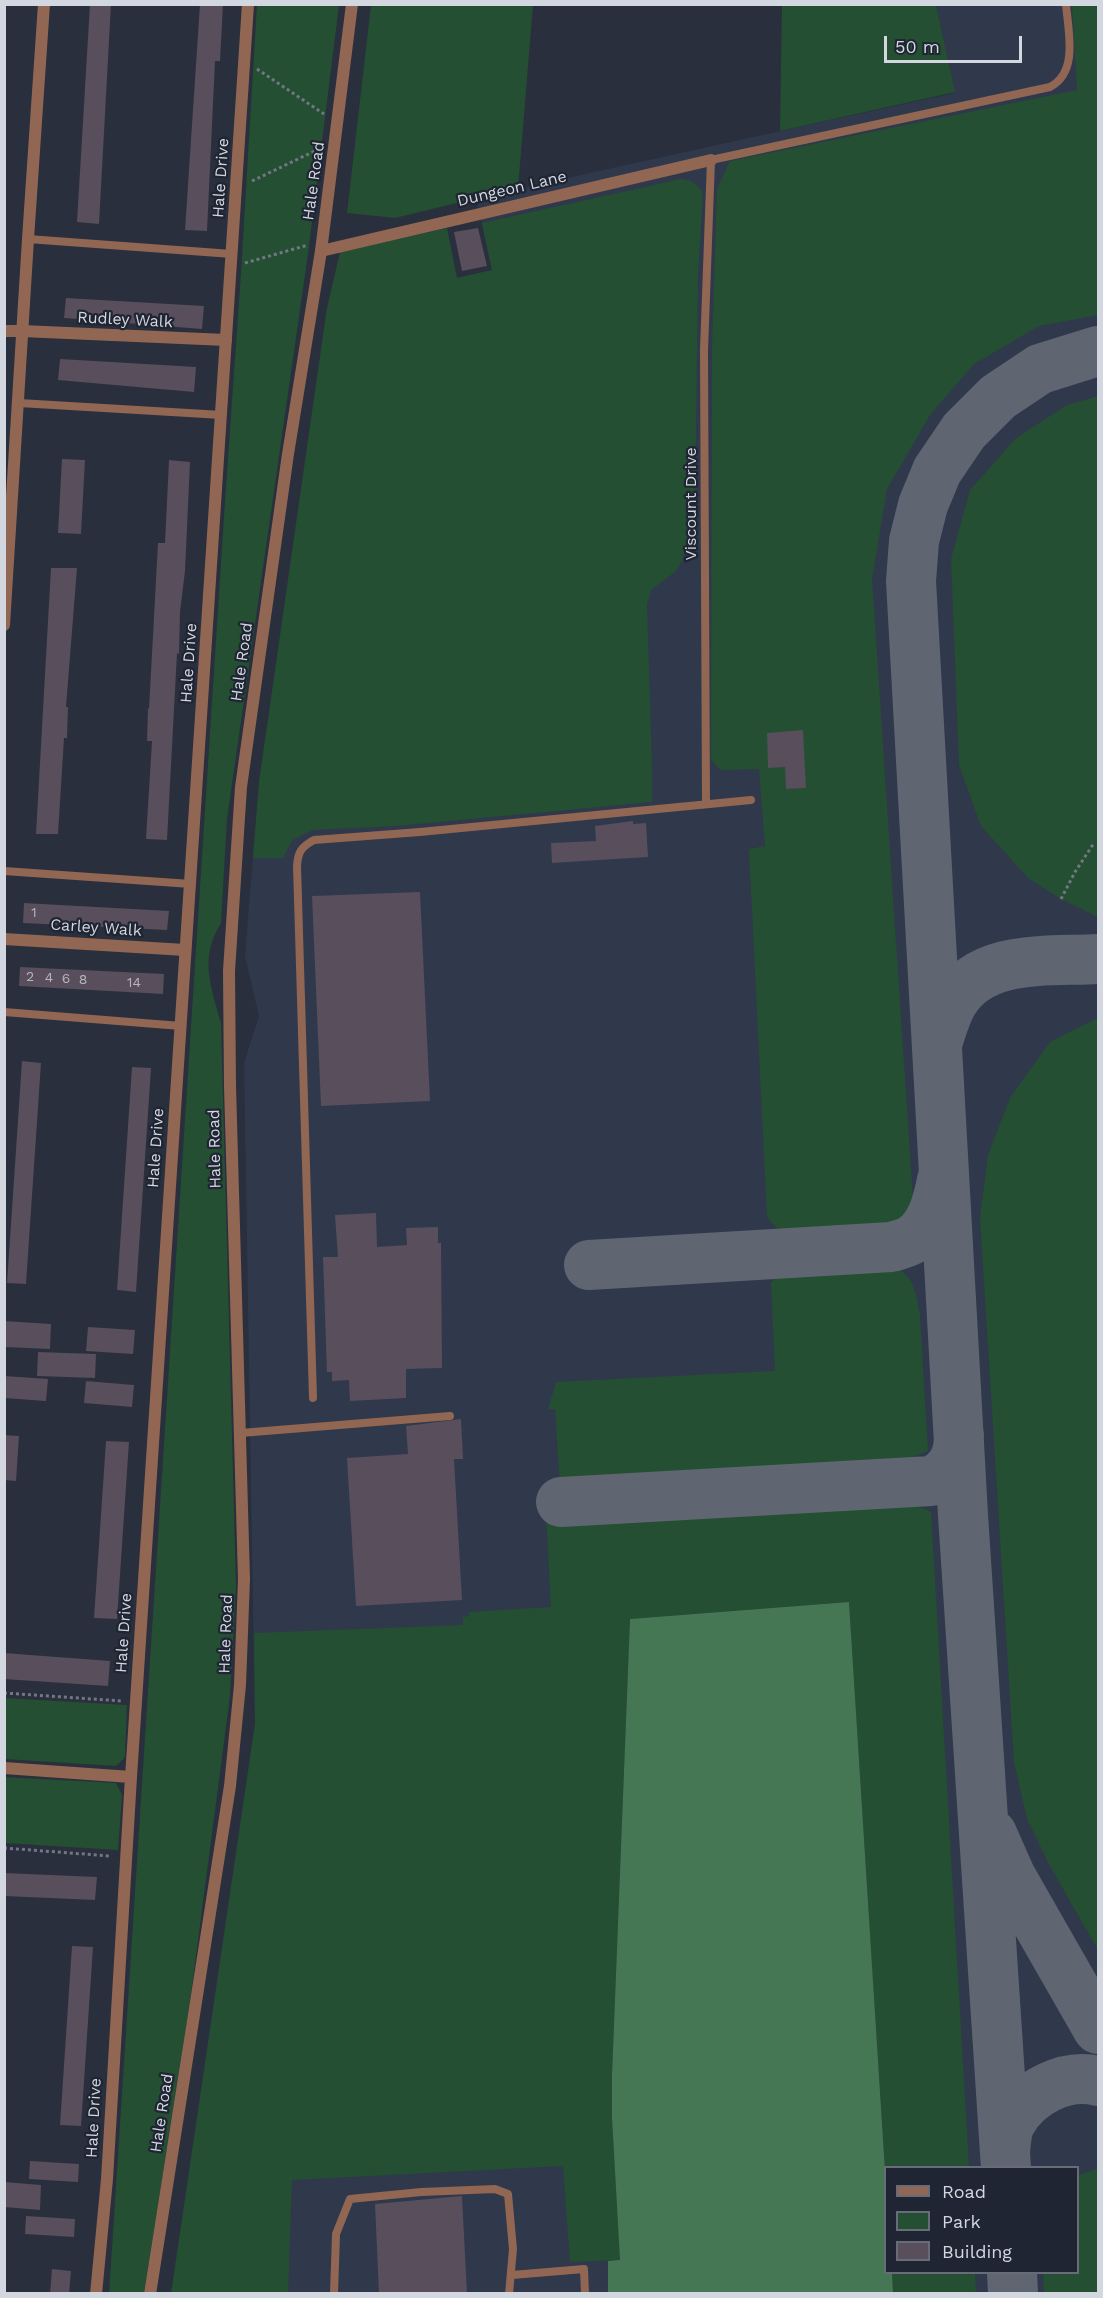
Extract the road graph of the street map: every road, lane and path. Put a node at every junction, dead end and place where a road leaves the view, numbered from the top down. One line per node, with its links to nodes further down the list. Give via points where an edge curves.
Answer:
1 (44, 4): 10 (street)
2 (248, 4): 5 (street, Hale Drive)
3 (352, 4): 6 (street, Hale Road)
4 (1066, 4): 8 (lane, via 1070,59 1064,76 1050,87)
5 (244, 61): 6 (path); 9 (street, Hale Drive)
6 (338, 123): 7 (street, Hale Road)
7 (336, 141): 9 (path); 11 (street, Hale Road)
8 (711, 160): 11 (street, Dungeon Lane); 21 (lane, Viscount Drive, via 704,350)
9 (236, 189): 12 (street, Hale Drive)
10 (28, 239): 12 (lane); 15 (street)
11 (321, 246): 13 (path, via 256,258); 32 (street, Hale Road, via 286,465 237,831 229,971)
12 (232, 254): 13 (street, Hale Drive)
13 (231, 269): 16 (street, Hale Drive)
14 (4, 331): 15 (street, Rudley Walk)
15 (22, 331): 16 (street, Rudley Walk); 17 (street)
16 (226, 340): 18 (street, Hale Drive)
17 (19, 403): 18 (lane); 19 (street)
18 (222, 415): 24 (street, Hale Drive)
19 (4, 625)
20 (751, 800): 21 (lane)
21 (706, 804): 30 (lane, via 314,840 301,848 297,866)
22 (1094, 843): 25 (path)
23 (4, 871): 24 (lane)
24 (191, 884): 27 (street, Hale Drive)
25 (1061, 899)
26 (4, 939): 27 (street, Carley Walk)
27 (185, 950): 29 (street, Hale Drive)
28 (4, 1012): 29 (lane)
29 (181, 1026): 34 (street, Hale Drive)
30 (313, 1398)
31 (450, 1416): 32 (lane)
32 (241, 1433): 41 (street, Hale Road, via 244,1579 240,1686 230,1786)
33 (4, 1693): 34 (path)
34 (136, 1702): 36 (street, Hale Drive)
35 (4, 1768): 36 (street)
36 (131, 1777): 38 (street, Hale Drive)
37 (4, 1848): 38 (path)
38 (126, 1857): 40 (street, Hale Drive, via 107,2179)
39 (512, 2275): 42 (lane, via 508,2194 495,2189 350,2199 336,2234); 43 (lane); 44 (lane, via 584,2269)
40 (96, 2294)
41 (150, 2294)
42 (334, 2294)
43 (509, 2294)
44 (585, 2294)

